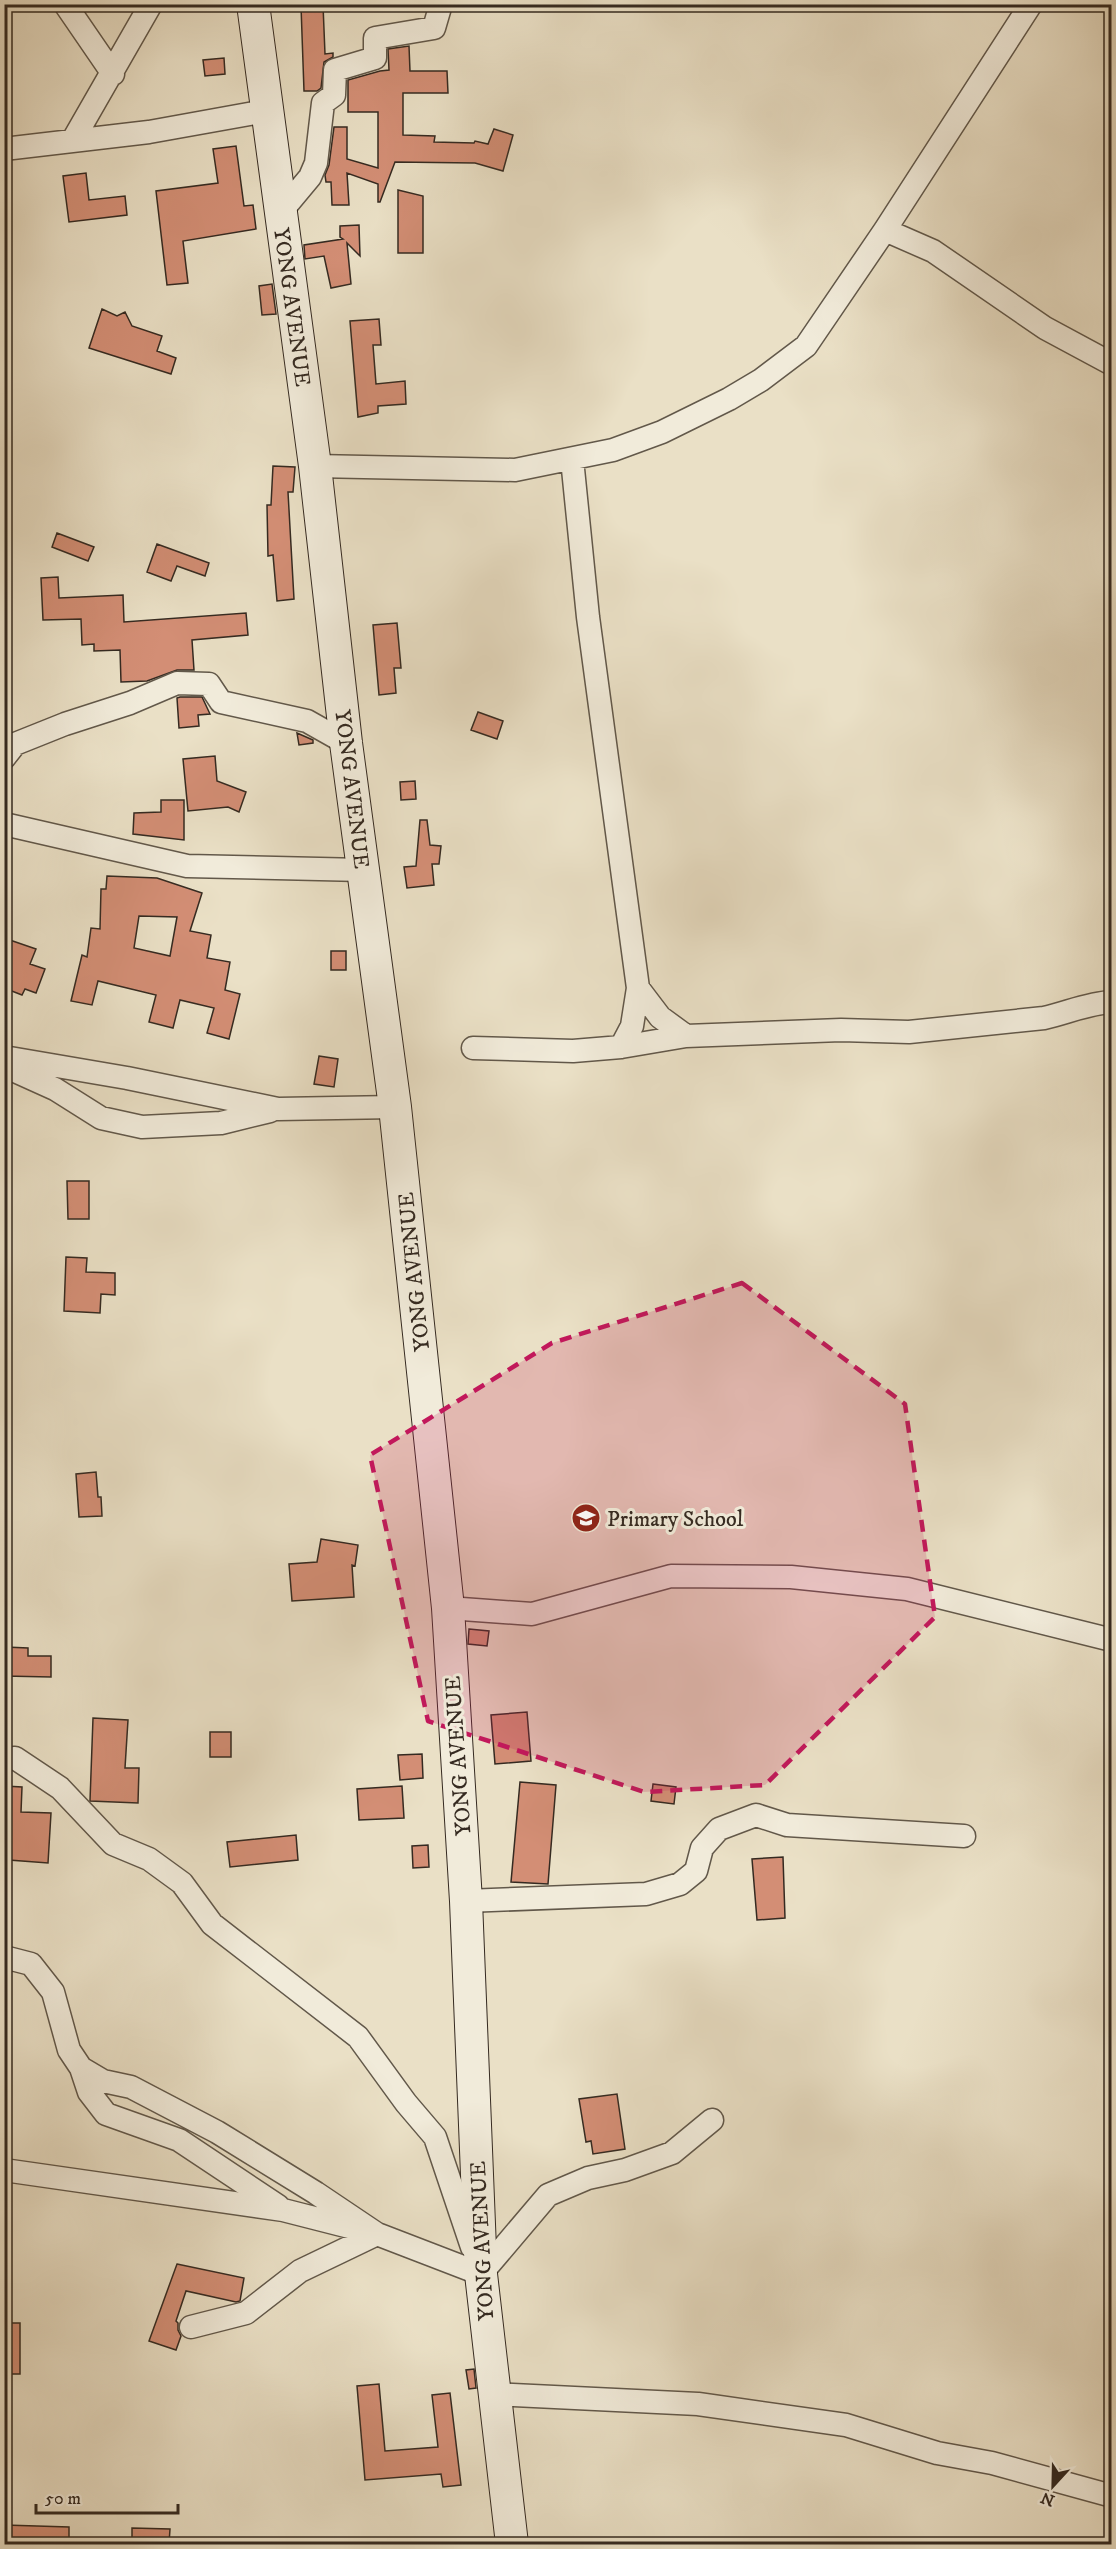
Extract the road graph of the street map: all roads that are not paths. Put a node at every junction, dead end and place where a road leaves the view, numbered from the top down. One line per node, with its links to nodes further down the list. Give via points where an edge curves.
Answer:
1 (65, 4): 6 (street)
2 (151, 4): 6 (street)
3 (253, 4): 7 (street, YONG AVENUE)
4 (441, 4): 10 (street, via 434,28 375,38 375,58 335,70 334,95 323,103 316,163 310,177)
5 (1031, 4): 11 (street)
6 (113, 74): 8 (street)
7 (266, 111): 8 (street, via 149,132); 10 (street, YONG AVENUE)
8 (73, 140): 9 (street)
9 (4, 149)
10 (280, 213): 14 (street, YONG AVENUE)
11 (885, 230): 12 (street, via 933,251 1045,328); 13 (street, via 806,346 784,364 729,399 662,432 613,450)
12 (1112, 364)
13 (572, 459): 14 (street, via 515,470); 19 (street, via 588,617)
14 (315, 466): 15 (street, YONG AVENUE)
15 (346, 743): 16 (street, via 307,722 221,702 209,684 177,683 15,744); 18 (street, YONG AVENUE)
16 (4, 758)
17 (4, 824): 18 (street, via 187,866)
18 (363, 870): 26 (street, YONG AVENUE)
19 (638, 988): 21 (street, via 660,1017); 22 (street, via 632,1026)
20 (1112, 1002): 21 (street, via 1044,1018 909,1032 841,1030)
21 (686, 1036): 22 (street)
22 (621, 1047): 23 (street, via 573,1051)
23 (473, 1048)
24 (4, 1057): 27 (street)
25 (4, 1066): 27 (street, via 55,1089 101,1118 142,1127 221,1123)
26 (395, 1107): 27 (street); 28 (street, YONG AVENUE)
27 (278, 1109)
28 (448, 1608): 29 (street, via 532,1614 671,1576 791,1577 907,1590); 32 (street, YONG AVENUE)
29 (1112, 1640)
30 (4, 1759): 39 (street, via 15,1758 60,1788 113,1844 149,1858 182,1883 212,1924 358,2037 435,2137)
31 (964, 1836): 32 (street, via 787,1825 756,1815 719,1830 702,1848 696,1871 680,1884 646,1894)
32 (466, 1901): 39 (street, YONG AVENUE)
33 (4, 1957): 34 (street, via 31,1964 53,1992 69,2050)
34 (81, 2068): 37 (street, via 89,2092 106,2114 179,2140); 38 (street, via 103,2081 131,2086 217,2132)
35 (712, 2120): 39 (street, via 672,2153 588,2178 548,2195)
36 (4, 2170): 37 (street)
37 (283, 2210): 38 (street)
38 (377, 2234): 39 (street); 40 (street, via 300,2271 246,2313)
39 (481, 2274): 41 (street, YONG AVENUE)
40 (191, 2327)
41 (493, 2394): 42 (street, via 698,2404 846,2425 937,2453 993,2463); 43 (street, YONG AVENUE)
42 (1112, 2496)
43 (512, 2544)

